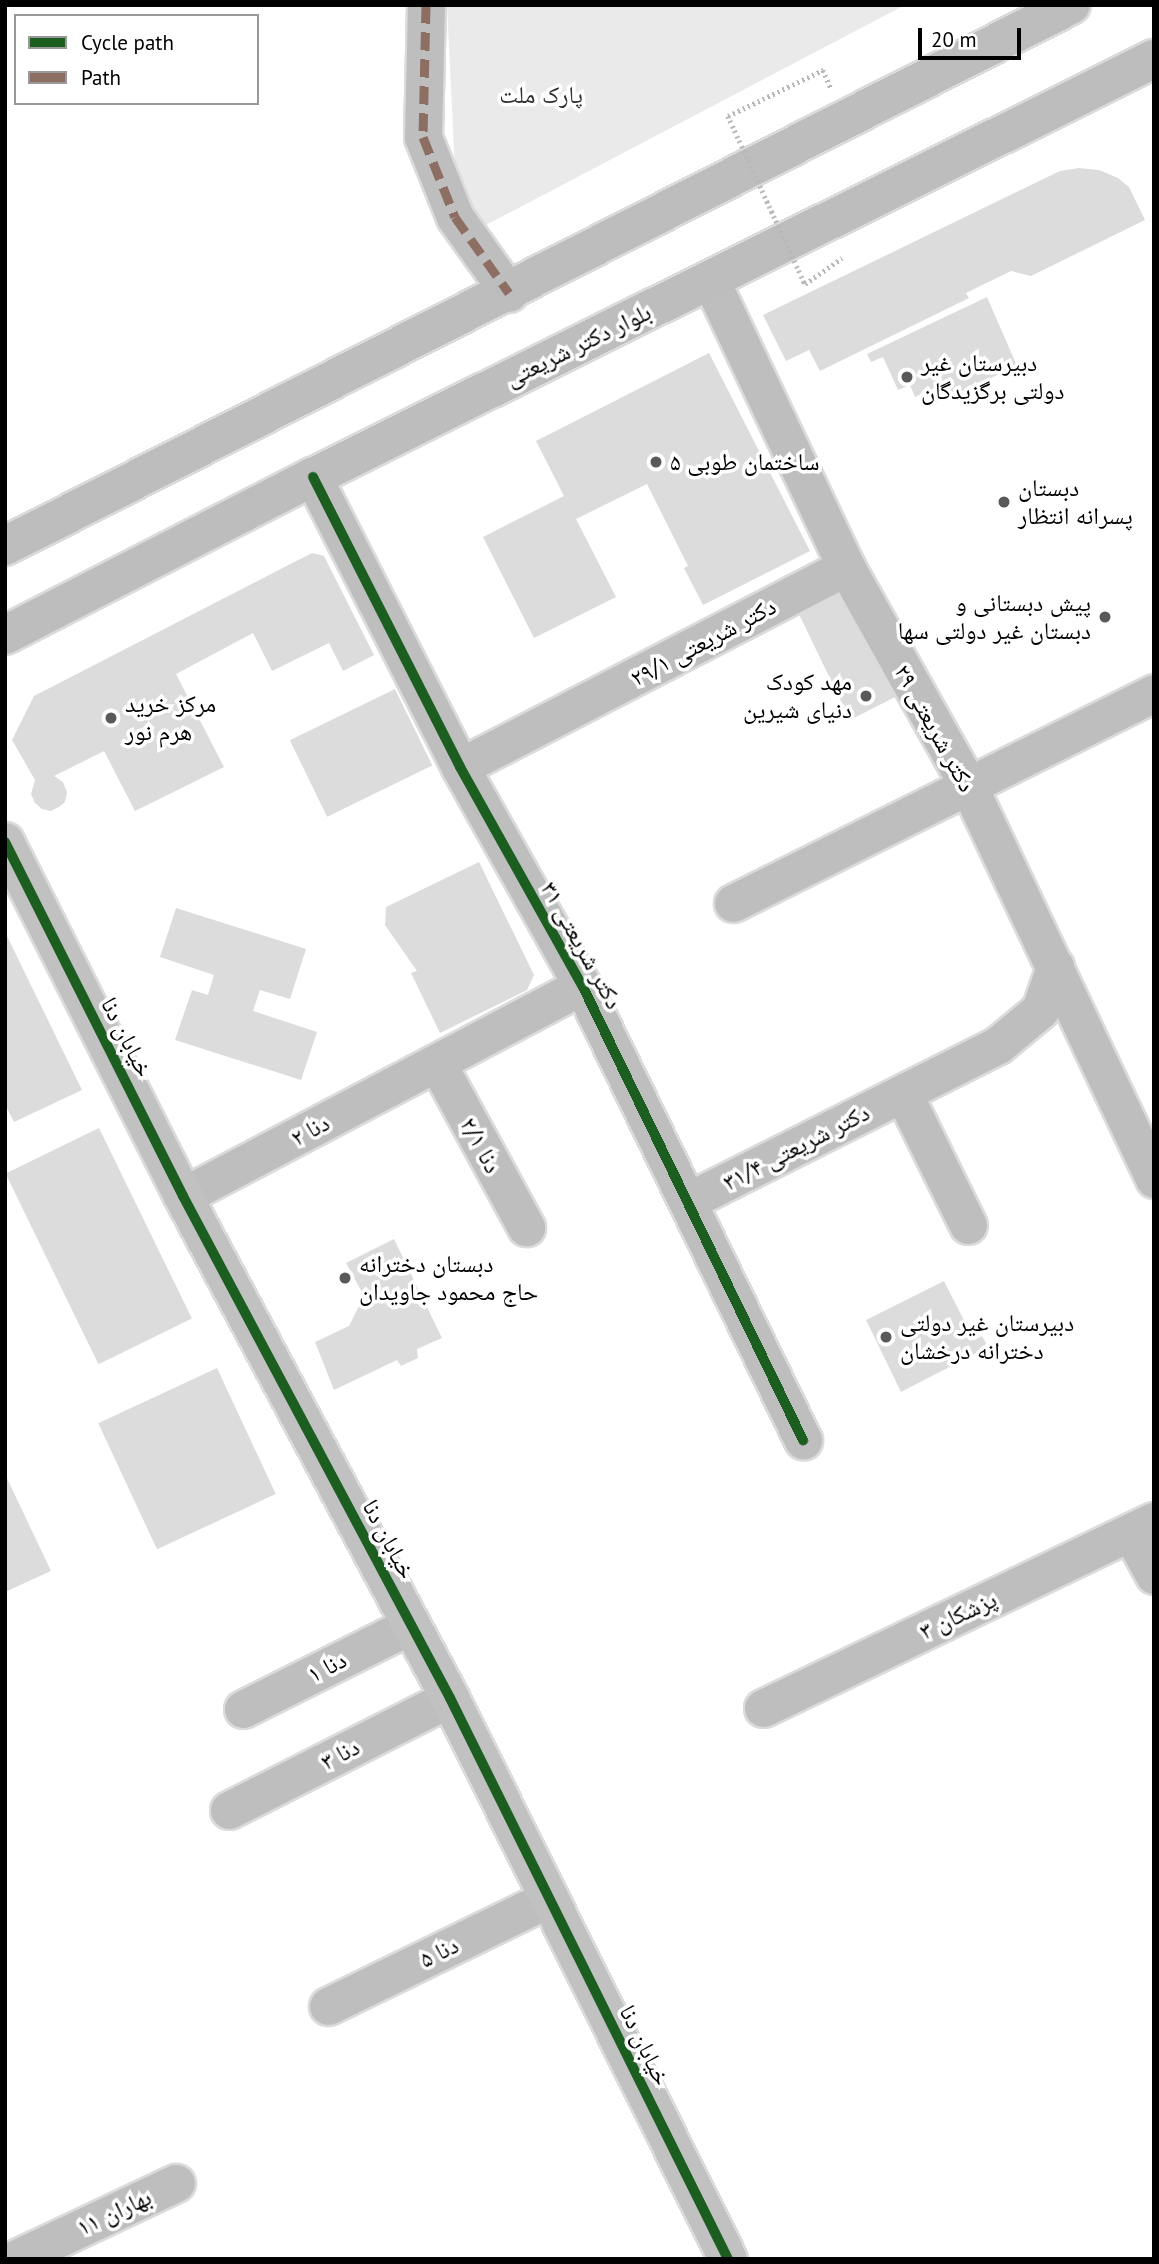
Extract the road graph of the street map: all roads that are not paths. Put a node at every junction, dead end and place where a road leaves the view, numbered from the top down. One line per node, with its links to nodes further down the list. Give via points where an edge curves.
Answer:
1 (426, 5): 5 (street, via 423,137 455,217)
2 (1071, 5): 5 (main road)
3 (1154, 60): 4 (main road, بلوار دکتر شریعتی)
4 (710, 279): 6 (main road, بلوار دکتر شریعتی); 8 (street, ۲۹ دکتر شریعتی)
5 (509, 293): 7 (main road)
6 (313, 477): 9 (main road, بلوار دکتر شریعتی); 11 (street, ۳۱ دکتر شریعتی)
7 (5, 546)
8 (846, 567): 11 (street, ۲۹/۱ دکتر شریعتی); 12 (street, ۲۹ دکتر شریعتی)
9 (5, 635)
10 (1154, 693): 12 (street)
11 (460, 767): 21 (street, ۳۱ دکتر شریعتی, via 583,987)
12 (968, 785): 14 (street); 15 (street, ۲۹ دکتر شریعتی)
13 (5, 842): 20 (street, خیابان دنا)
14 (733, 903)
15 (1055, 967): 18 (street, ۳۱/۴ دکتر شریعتی, via 1040,1010 998,1045); 19 (street, ۲۹ دکتر شریعتی)
16 (566, 994): 17 (street, ۲ دنا)
17 (437, 1063): 20 (street, ۲ دنا); 23 (street, ۲/۱ دنا)
18 (903, 1093): 21 (street, ۳۱/۴ دکتر شریعتی); 22 (street)
19 (1154, 1179)
20 (184, 1196): 27 (street, خیابان دنا)
21 (688, 1201): 24 (street, ۳۱ دکتر شریعتی)
22 (968, 1225)
23 (526, 1227)
24 (803, 1440)
25 (1142, 1527): 26 (street); 29 (street, ۳ پزشکان)
26 (1154, 1575)
27 (411, 1625): 28 (street, خیابان دنا); 30 (street, ۱ دنا)
28 (450, 1698): 31 (street, ۳ دنا); 32 (street, خیابان دنا)
29 (763, 1708)
30 (243, 1709)
31 (229, 1810)
32 (549, 1898): 33 (street, ۵ دنا); 36 (street, خیابان دنا)
33 (328, 2006)
34 (176, 2183): 35 (street, ۱۱ بهاران)
35 (15, 2259)
36 (728, 2259)

